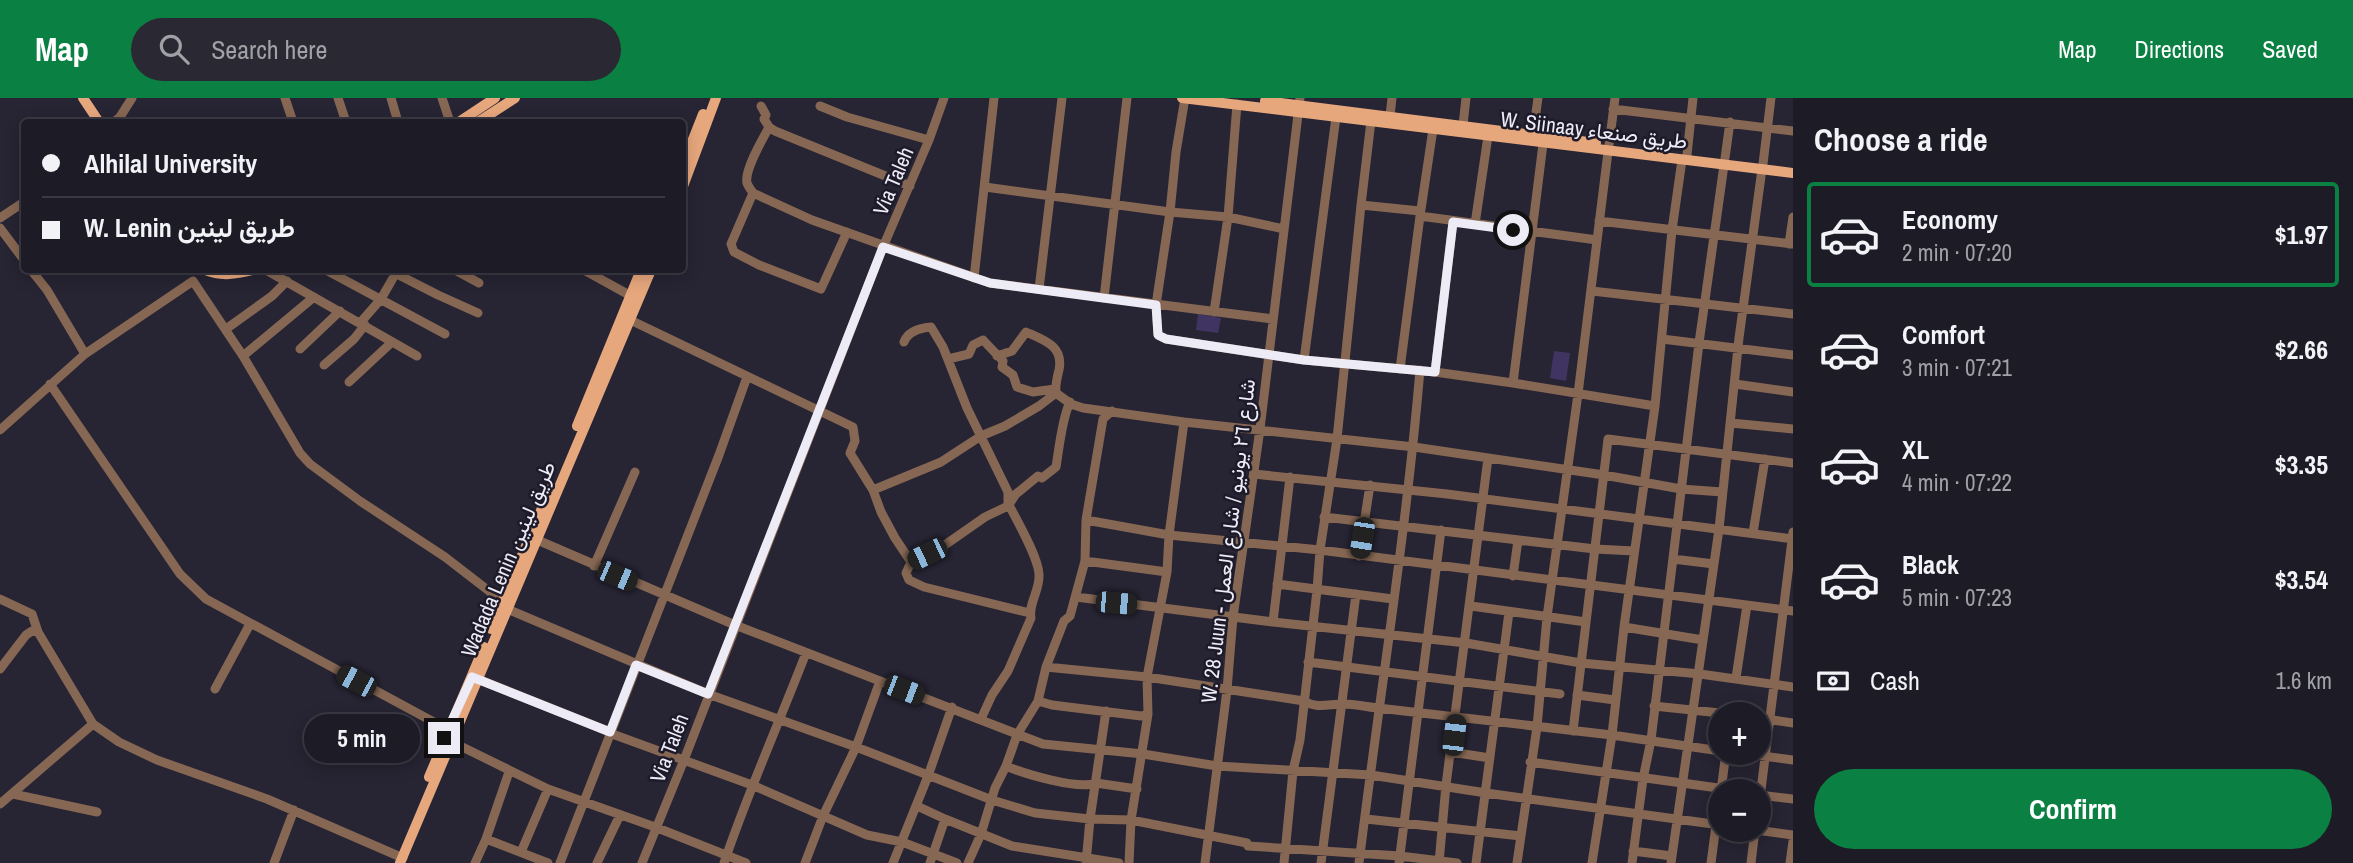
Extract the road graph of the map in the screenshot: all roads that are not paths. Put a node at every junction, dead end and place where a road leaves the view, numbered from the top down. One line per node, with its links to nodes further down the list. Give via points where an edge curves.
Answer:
1 (83, 98): 31 (main road)
2 (90, 98): 32 (main road)
3 (132, 98): 33 (street)
4 (285, 98): 34 (street)
5 (338, 98): 35 (street)
6 (391, 98): 36 (street)
7 (442, 98): 37 (street)
8 (495, 98): 38 (main road)
9 (515, 98): 39 (main road)
10 (709, 98): 52 (main road)
11 (716, 98): 52 (main road)
12 (944, 98): 49 (street, Via Taleh)
13 (994, 98): 61 (street)
14 (1062, 98): 63 (street)
15 (1127, 98): 65 (street)
16 (1184, 98): 23 (main road, W. Siinaay طريق صنعاء); 67 (street)
17 (1392, 98): 28 (street)
18 (1466, 98): 42 (street)
19 (1538, 98): 47 (street)
20 (1615, 98): 27 (street)
21 (1693, 98): 30 (street)
22 (1771, 98): 44 (street)
23 (1240, 101): 24 (main road, W. Siinaay طريق صنعاء); 69 (street)
24 (1300, 105): 28 (main road); 29 (main road, W. Siinaay طريق صنعاء); 76 (street, W. 28 Juun - شارع ٢٦ يونيو / شارع العمل)
25 (761, 106): 43 (street)
26 (820, 106): 49 (street)
27 (1613, 109): 30 (street); 51 (street)
28 (1390, 116): 42 (main road)
29 (1336, 117): 40 (main road, W. Siinaay طريق صنعاء); 132 (street)
30 (1691, 118): 41 (street); 53 (street)
31 (97, 119)
32 (104, 119)
33 (118, 119)
34 (292, 119)
35 (345, 119)
36 (397, 119)
37 (449, 119)
38 (464, 119)
39 (483, 119)
40 (1371, 121): 45 (main road, W. Siinaay طريق صنعاء); 66 (street)
41 (1730, 122): 44 (street); 55 (street)
42 (1463, 125): 47 (main road)
43 (769, 127): 60 (street); 62 (street, via 746,180)
44 (1768, 127): 46 (street); 56 (street)
45 (1433, 129): 48 (main road, W. Siinaay طريق صنعاء); 68 (street)
46 (1793, 131)
47 (1533, 134): 51 (main road)
48 (1489, 136): 50 (main road, W. Siinaay طريق صنعاء); 74 (street)
49 (929, 140): 60 (street, Via Taleh)
50 (1543, 144): 51 (main road, W. Siinaay طريق صنعاء); 79 (street)
51 (1609, 148): 53 (main road, W. Siinaay طريق صنعاء); 73 (street)
52 (692, 153): 54 (main road); 59 (main road)
53 (1684, 158): 55 (main road, W. Siinaay طريق صنعاء); 77 (street)
54 (686, 161)
55 (1724, 162): 56 (main road, W. Siinaay طريق صنعاء); 80 (street)
56 (1763, 166): 57 (main road); 58 (main road, W. Siinaay طريق صنعاء); 81 (street)
57 (1793, 167)
58 (1793, 173)
59 (686, 175)
60 (910, 186): 84 (street, Via Taleh)
61 (985, 187): 63 (street); 97 (street)
62 (753, 193): 78 (street); 78 (street, via 731,244 734,252 760,265 821,289)
63 (1051, 195): 65 (street); 100 (street)
64 (21, 204): 71 (street)
65 (1116, 204): 67 (street); 104 (street)
66 (1360, 205): 68 (street); 133 (street)
67 (1170, 212): 69 (street); 107 (street)
68 (1420, 213): 72 (street); 135 (street)
69 (1228, 217): 76 (street); 111 (street)
70 (1793, 217): 83 (street)
71 (0, 218)
72 (1453, 222): 74 (street); 137 (street)
73 (1599, 222): 77 (street); 82 (street)
74 (1475, 225): 79 (street)
75 (0, 228): 85 (street)
76 (1284, 229): 115 (street, W. 28 Juun - شارع ٢٦ يونيو / شارع العمل)
77 (1672, 230): 80 (street); 106 (street)
78 (847, 232): 84 (street)
79 (1532, 232): 82 (street); 140 (street)
80 (1713, 235): 81 (street); 108 (street)
81 (1751, 239): 83 (street); 109 (street)
82 (1597, 240): 101 (street)
83 (1791, 244)
84 (883, 247): 97 (street); 148 (street, Via Taleh)
85 (21, 256)
86 (33, 273): 125 (street)
87 (215, 273): 88 (main road)
88 (240, 273)
89 (272, 273): 98 (street)
90 (332, 273): 105 (street)
91 (394, 273): 105 (street)
92 (399, 273): 112 (street)
93 (461, 273): 99 (street)
94 (589, 273): 102 (street)
95 (640, 273): 102 (main road)
96 (650, 273): 114 (main road, Wadada Lenin طريق لينين)
97 (974, 278): 100 (street)
98 (287, 281): 103 (street); 117 (street)
99 (479, 283)
100 (1039, 289): 104 (street)
101 (1592, 291): 106 (street); 145 (street)
102 (631, 296): 114 (main road)
103 (314, 297): 110 (street); 127 (street)
104 (1104, 298): 107 (street)
105 (381, 299): 116 (street); 118 (street)
106 (1665, 300): 108 (street); 119 (street)
107 (1156, 305): 111 (street); 130 (street, via 1158,335 1163,338)
108 (1705, 305): 109 (street); 122 (street)
109 (1744, 309): 113 (street); 124 (street)
110 (340, 311): 116 (street); 123 (street)
111 (1214, 312): 115 (street)
112 (478, 313)
113 (1793, 314)
114 (627, 318): 138 (street); 192 (main road, Wadada Lenin طريق لينين); 224 (main road)
115 (1273, 319): 130 (street, W. 28 Juun - شارع ٢٦ يونيو / شارع العمل)
116 (362, 324): 120 (street); 134 (street, via 354,339)
117 (226, 329): 125 (street, via 193,281); 127 (street)
118 (444, 334)
119 (1662, 339): 122 (street); 147 (street)
120 (393, 342): 128 (street); 139 (street)
121 (904, 342): 131 (street, via 915,330 931,327)
122 (1699, 343): 124 (street); 159 (street)
123 (300, 349)
124 (1738, 349): 126 (street); 142 (street)
125 (85, 354): 141 (street)
126 (1793, 355)
127 (243, 356): 224 (street, via 310,464 445,557)
128 (417, 356)
129 (997, 356): 131 (street, via 980,340 969,354); 143 (street, via 1017,387); 143 (street, via 1012,351 1026,332 1054,346 1060,366)
130 (1269, 356): 132 (street); 152 (street, W. 28 Juun - شارع ٢٦ يونيو / شارع العمل)
131 (948, 359): 155 (street)
132 (1304, 360): 133 (street)
133 (1344, 363): 135 (street); 156 (street)
134 (324, 365)
135 (1400, 369): 136 (street)
136 (1420, 370): 137 (street); 158 (street)
137 (1435, 372): 140 (street)
138 (747, 377): 148 (street); 217 (street)
139 (349, 382)
140 (1513, 383): 145 (street)
141 (50, 384): 154 (street); 234 (street, via 180,574 206,599)
142 (1735, 384): 144 (street); 151 (street)
143 (1055, 391): 146 (street); 155 (street, via 1050,399)
144 (1793, 392)
145 (1578, 394): 147 (street); 164 (street)
146 (1070, 402): 149 (street); 177 (street, via 1064,413 1056,467 1042,478 1038,476)
147 (1655, 406): 157 (street)
148 (820, 411): 173 (street, via 853,427 855,441 850,453); 235 (street, Via Taleh)
149 (1112, 411): 150 (street); 182 (street, via 1103,419)
150 (1184, 422): 152 (street); 190 (street)
151 (1731, 423): 153 (street); 160 (street)
152 (1260, 429): 156 (street); 166 (street, W. 28 Juun - شارع ٢٦ يونيو / شارع العمل)
153 (1793, 429)
154 (0, 430)
155 (981, 436): 173 (street, via 941,462); 177 (street)
156 (1337, 439): 158 (street); 169 (street)
157 (1649, 445): 159 (street); 167 (street, via 1608,439); 170 (street)
158 (1414, 447): 161 (street); 174 (street)
159 (1686, 450): 160 (street); 172 (street)
160 (1727, 455): 162 (street); 175 (street)
161 (1488, 458): 164 (street); 176 (street)
162 (1765, 459): 163 (street); 188 (street)
163 (1793, 463)
164 (1568, 469): 167 (street); 178 (street)
165 (635, 472): 206 (street)
166 (1254, 474): 168 (street); 194 (street, W. 28 Juun - شارع ٢٦ يونيو / شارع العمل)
167 (1604, 475): 170 (street); 179 (street)
168 (1290, 477): 169 (street); 196 (street)
169 (1331, 482): 171 (street); 180 (street)
170 (1644, 484): 172 (street); 181 (street)
171 (1370, 485): 174 (street); 183 (street)
172 (1681, 489): 175 (street); 185 (street)
173 (873, 490): 203 (street)
174 (1409, 490): 176 (street); 184 (street)
175 (1722, 492): 186 (street)
176 (1484, 498): 178 (street); 189 (street)
177 (1008, 503): 203 (street); 229 (street, via 1039,572)
178 (1562, 508): 179 (street); 195 (street)
179 (1599, 514): 181 (street); 197 (street)
180 (1324, 517): 183 (street); 198 (street)
181 (1639, 519): 185 (street); 199 (street)
182 (1086, 520): 190 (street); 202 (street)
183 (1364, 522): 184 (street); 200 (street)
184 (1404, 525): 187 (street); 204 (street)
185 (1677, 525): 186 (street); 201 (street)
186 (1719, 529): 188 (street); 205 (street)
187 (1441, 530): 189 (street); 207 (street)
188 (1753, 533): 191 (street)
189 (1479, 534): 193 (street); 208 (street)
190 (1169, 536): 194 (street); 209 (street)
191 (1793, 537): 227 (street)
192 (536, 540): 206 (street); 224 (main road, Wadada Lenin طريق لينين)
193 (1518, 540): 195 (street); 210 (street)
194 (1243, 543): 196 (street); 230 (street, W. 28 Juun - شارع ٢٦ يونيو / شارع العمل)
195 (1557, 543): 197 (street); 211 (street)
196 (1282, 546): 198 (street); 212 (street)
197 (1595, 549): 199 (street); 213 (street)
198 (1320, 550): 200 (street); 214 (street)
199 (1634, 551): 215 (street)
200 (1359, 555): 204 (street)
201 (1673, 559): 205 (street); 218 (street)
202 (1085, 561): 209 (street); 219 (street)
203 (911, 562): 229 (street, via 906,573 909,580 924,587)
204 (1400, 562): 207 (street); 221 (street)
205 (1714, 564): 222 (street)
206 (594, 566): 217 (street)
207 (1437, 566): 208 (street); 242 (street)
208 (1475, 570): 210 (street); 226 (street)
209 (1167, 572): 225 (street)
210 (1513, 576): 211 (street)
211 (1553, 580): 213 (street); 231 (street)
212 (1277, 584): 214 (street); 232 (street)
213 (1591, 586): 215 (street); 233 (street)
214 (1317, 590): 216 (street); 236 (street)
215 (1629, 590): 218 (street); 237 (street)
216 (1356, 594): 221 (street); 238 (street)
217 (664, 595): 235 (street); 250 (street)
218 (1667, 596): 222 (street); 241 (street)
219 (1076, 597): 225 (street); 252 (street)
220 (0, 599): 239 (street, via 32,614)
221 (1393, 599): 240 (street)
222 (1708, 600): 223 (street); 243 (street)
223 (1747, 605): 227 (street); 261 (street)
224 (503, 607): 250 (street); 260 (main road, Wadada Lenin طريق لينين)
225 (1161, 607): 230 (street); 259 (street)
226 (1471, 607): 228 (street); 244 (street)
227 (1788, 610): 264 (street)
228 (1509, 612): 231 (street); 245 (street)
229 (1030, 613): 287 (street, via 1008,671)
230 (1233, 617): 232 (street); 268 (street, W. 28 Juun - شارع ٢٦ يونيو / شارع العمل)
231 (1547, 617): 233 (street); 247 (street)
232 (1273, 622): 236 (street)
233 (1586, 622): 249 (street)
234 (250, 624): 267 (street); 298 (street)
235 (735, 625): 246 (street); 270 (street, Via Taleh)
236 (1311, 626): 238 (street); 248 (street)
237 (1624, 627): 241 (street); 251 (street)
238 (1350, 630): 240 (street); 253 (street)
239 (38, 632): 254 (street, via 26,635); 292 (street)
240 (1389, 634): 242 (street); 256 (street)
241 (1663, 634): 243 (street); 255 (street)
242 (1427, 639): 244 (street); 258 (street)
243 (1703, 640): 257 (street)
244 (1466, 643): 245 (street); 262 (street)
245 (1503, 648): 247 (street); 265 (street)
246 (806, 653): 263 (street); 289 (street)
247 (1543, 656): 249 (street); 269 (street)
248 (1308, 662): 253 (street); 275 (street)
249 (1581, 663): 251 (street); 272 (street)
250 (636, 665): 270 (street); 295 (street)
251 (1620, 665): 255 (street); 273 (street)
252 (1046, 667): 259 (street); 274 (street)
253 (1346, 668): 256 (street); 276 (street)
254 (0, 669)
255 (1658, 671): 257 (street); 277 (street)
256 (1383, 672): 258 (street); 279 (street)
257 (1700, 674): 261 (street); 280 (street)
258 (1422, 675): 262 (street); 282 (street)
259 (1147, 677): 268 (street); 285 (street)
260 (475, 678): 295 (street); 298 (main road, Wadada Lenin طريق لينين)
261 (1736, 678): 264 (street)
262 (1461, 680): 265 (street); 286 (street)
263 (880, 681): 278 (street); 301 (street)
264 (1775, 684): 266 (street); 284 (street)
265 (1499, 685): 269 (street); 290 (street)
266 (1793, 687)
267 (215, 689)
268 (1227, 690): 275 (street); 312 (street, W. 28 Juun - شارع ٢٦ يونيو / شارع العمل)
269 (1541, 693): 271 (street); 293 (street)
270 (708, 694): 289 (street); 308 (street, Via Taleh)
271 (1560, 694)
272 (1577, 695): 273 (street); 294 (street)
273 (1615, 700): 297 (street)
274 (1038, 701): 281 (street); 296 (street)
275 (1304, 701): 276 (street, via 1329,707); 313 (street)
276 (1342, 704): 279 (street); 315 (street)
277 (1654, 706): 280 (street); 299 (street)
278 (952, 707): 287 (street); 318 (street)
279 (1378, 708): 282 (street); 317 (street)
280 (1694, 710): 283 (street); 300 (street)
281 (1106, 711): 285 (street); 302 (street)
282 (1418, 712): 286 (street); 320 (street)
283 (1708, 712)
284 (1771, 712)
285 (1148, 714): 305 (street)
286 (1456, 717): 290 (street); 304 (street)
287 (981, 719): 296 (street)
288 (1771, 719): 291 (street)
289 (780, 721): 301 (street); 323 (street)
290 (1494, 721): 293 (street); 307 (street)
291 (1793, 723)
292 (93, 724): 329 (street); 338 (street, via 157,760)
293 (1537, 727): 294 (street); 310 (street)
294 (1573, 731): 297 (street)
295 (610, 732): 308 (street); 334 (street)
296 (1017, 735): 302 (street, via 1043,744); 311 (street)
297 (1612, 735): 299 (street); 316 (street)
298 (450, 736): 314 (street); 371 (main road, Wadada Lenin طريق لينين)
299 (1651, 740): 300 (street); 319 (street)
300 (1689, 745): 303 (street); 322 (street)
301 (856, 747): 318 (street); 342 (street)
302 (1101, 749): 305 (street); 321 (street)
303 (1708, 749)
304 (1451, 752): 307 (street); 324 (street)
305 (1143, 754): 312 (street); 327 (street)
306 (1771, 757): 309 (street)
307 (1490, 758): 328 (street)
308 (684, 760): 323 (street); 350 (street, Via Taleh)
309 (1793, 760)
310 (1530, 762): 316 (street); 331 (street)
311 (1006, 766): 321 (street, via 1030,776); 333 (street)
312 (1217, 766): 313 (street); 356 (street, W. 28 Juun - شارع ٢٦ يونيو / شارع العمل)
313 (1293, 771): 315 (street); 363 (street)
314 (509, 772): 326 (street); 358 (street)
315 (1332, 773): 317 (street); 366 (street)
316 (1606, 773): 319 (street); 337 (street)
317 (1371, 775): 320 (street); 345 (street)
318 (928, 776): 333 (street); 336 (street)
319 (1643, 779): 322 (street); 341 (street)
320 (1409, 780): 324 (street); 349 (street)
321 (1096, 783): 327 (street); 344 (street)
322 (1684, 783): 325 (street); 347 (street)
323 (752, 785): 342 (street); 368 (street)
324 (1446, 785): 328 (street); 351 (street)
325 (1708, 788)
326 (548, 789): 334 (street); 365 (street)
327 (1137, 789): 346 (street)
328 (1486, 793): 331 (street); 352 (street)
329 (13, 794): 335 (street); 339 (street)
330 (1771, 796): 332 (street)
331 (1526, 798): 337 (street); 357 (street)
332 (1793, 799)
333 (992, 800): 344 (street, via 1035,813); 354 (street)
334 (584, 803): 340 (street); 378 (street)
335 (0, 804)
336 (917, 806): 343 (street); 360 (street)
337 (1602, 808): 341 (street); 395 (street)
338 (294, 810): 371 (street); 375 (street)
339 (97, 812)
340 (620, 815): 350 (street); 379 (street)
341 (1639, 815): 347 (street); 364 (street)
342 (823, 816): 360 (street, via 867,835); 382 (street)
343 (945, 819): 354 (street); 367 (street)
344 (1090, 819): 346 (street); 373 (street)
345 (1366, 819): 349 (street); 369 (street)
346 (1131, 820): 356 (street); 388 (street)
347 (1678, 820): 348 (street); 370 (street)
348 (1708, 823)
349 (1403, 824): 351 (street); 372 (street)
350 (655, 827): 368 (street); 380 (street, Via Taleh)
351 (1443, 828): 352 (street); 374 (street)
352 (1480, 832): 357 (street); 393 (street)
353 (1771, 832): 355 (street)
354 (981, 834): 373 (street, via 1012,846); 386 (street)
355 (1793, 835)
356 (1208, 836): 363 (street); 389 (street, W. 28 Juun - شارع ٢٦ يونيو / شارع العمل)
357 (1521, 836): 394 (street)
358 (486, 839): 365 (street); 376 (street)
359 (1793, 841): 399 (street)
360 (902, 842): 367 (street); 383 (street)
361 (1715, 842): 397 (street)
362 (1754, 842): 398 (street)
363 (1284, 849): 366 (street); 390 (street)
364 (1633, 851): 370 (street); 396 (street)
365 (521, 852): 377 (street)
366 (1322, 852): 369 (street); 391 (street)
367 (933, 853): 384 (street); 385 (street)
368 (726, 859): 381 (street)
369 (1359, 859): 372 (street)
370 (1672, 859)
371 (398, 860)
372 (1399, 860): 374 (street)
373 (1086, 861): 387 (street)
374 (1439, 862): 392 (street)
375 (274, 863)
376 (475, 863)
377 (548, 863)
378 (560, 863)
379 (597, 863)
380 (642, 863)
381 (746, 863)
382 (805, 863)
383 (893, 863)
384 (930, 863)
385 (957, 863)
386 (968, 863)
387 (1119, 863)
388 (1129, 863)
389 (1205, 863)
390 (1284, 863)
391 (1321, 863)
392 (1457, 863)
393 (1476, 863)
394 (1517, 863)
395 (1592, 863)
396 (1632, 863)
397 (1711, 863)
398 (1751, 863)
399 (1790, 863)

